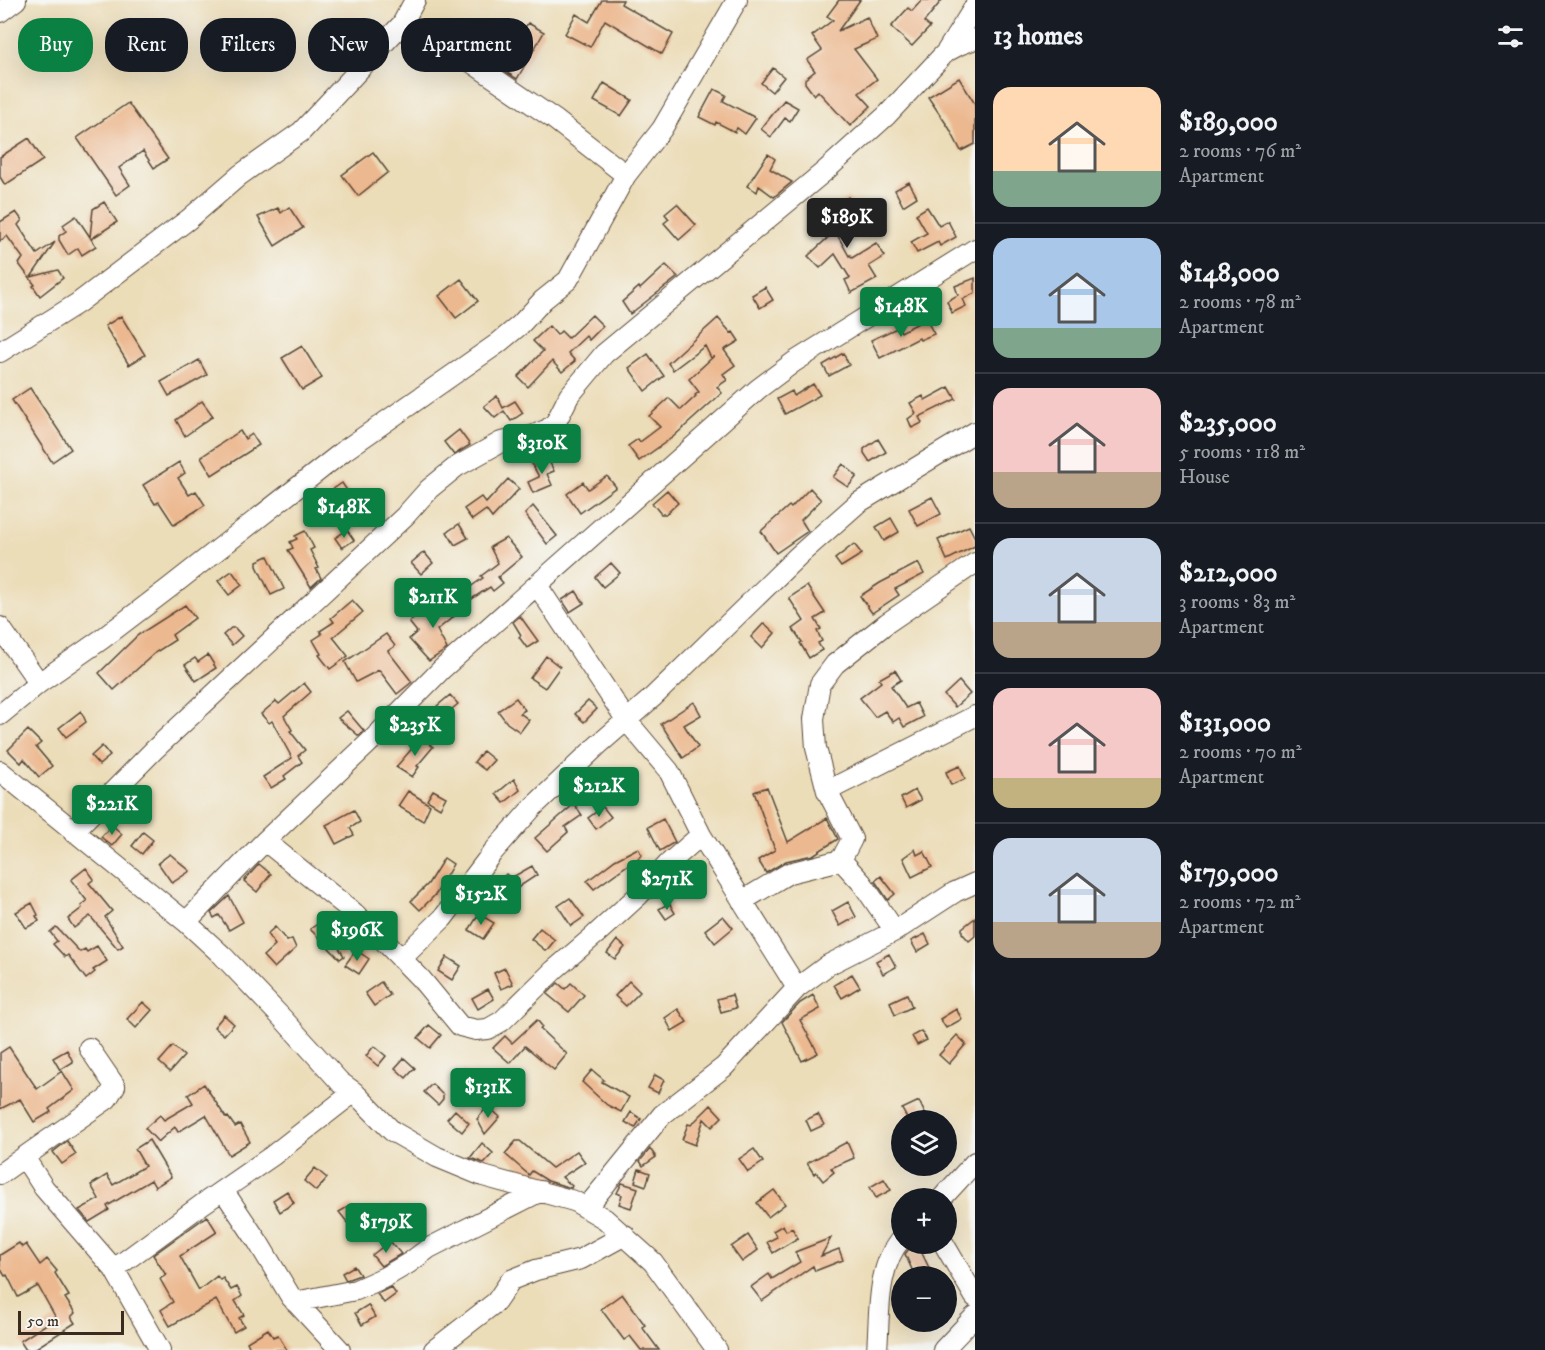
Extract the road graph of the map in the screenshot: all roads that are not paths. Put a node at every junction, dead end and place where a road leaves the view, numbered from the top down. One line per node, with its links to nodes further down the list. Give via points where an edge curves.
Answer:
1 (16, 0): 5 (street)
2 (415, 0): 6 (street)
3 (737, 0): 11 (street, via 662,129)
4 (975, 6): 9 (street)
5 (0, 12)
6 (405, 18)
7 (401, 25): 13 (street, via 301,132 78,303)
8 (975, 39): 9 (street)
9 (946, 52): 24 (street, via 887,115 825,171 604,354 548,429 501,442 456,467 429,489 405,516 153,750)
10 (485, 72): 11 (street)
11 (626, 175): 18 (street, via 568,280 520,325 345,450 127,620)
12 (975, 249): 16 (street, via 758,388)
13 (0, 352)
14 (975, 432): 21 (street, via 858,503)
15 (975, 563): 23 (street, via 878,630 835,664 820,684 814,719 816,748)
16 (537, 585): 21 (street); 26 (street, via 442,669)
17 (0, 627): 18 (street)
18 (39, 683): 19 (street)
19 (0, 715)
20 (975, 716): 23 (street)
21 (627, 721): 25 (street, via 669,771); 32 (street, via 533,807 443,918)
22 (0, 771): 24 (street)
23 (827, 791): 27 (street, via 852,839)
24 (73, 832): 30 (street)
25 (701, 835): 29 (street); 32 (street, via 502,1021 488,1029 460,1026)
26 (265, 841): 30 (street); 32 (street, via 352,911)
27 (841, 860): 29 (street, via 789,873); 31 (street)
28 (975, 883): 31 (street)
29 (742, 901): 33 (street)
30 (186, 922): 35 (street)
31 (895, 931): 33 (street, via 828,965)
32 (401, 959)
33 (797, 988): 42 (street, via 724,1067 662,1115)
34 (89, 1048): 36 (street, via 115,1086 107,1099)
35 (354, 1092): 40 (street); 41 (street, via 393,1131 437,1157 483,1176)
36 (24, 1157): 38 (street); 46 (street, via 44,1188)
37 (975, 1161): 39 (street)
38 (0, 1174)
39 (951, 1188)
40 (223, 1190): 46 (street); 48 (street)
41 (541, 1191): 42 (street); 48 (street, via 429,1248 385,1277 356,1290)
42 (586, 1207): 43 (street)
43 (625, 1235): 52 (street, via 582,1259 511,1280 496,1302); 53 (street, via 653,1262)
44 (894, 1254): 54 (street, via 881,1289)
45 (950, 1254): 47 (street)
46 (114, 1269): 50 (street)
47 (975, 1297)
48 (295, 1302): 51 (street)
49 (973, 1324): 55 (street)
50 (160, 1350)
51 (340, 1350)
52 (434, 1350)
53 (717, 1350)
54 (877, 1350)
55 (943, 1350)

